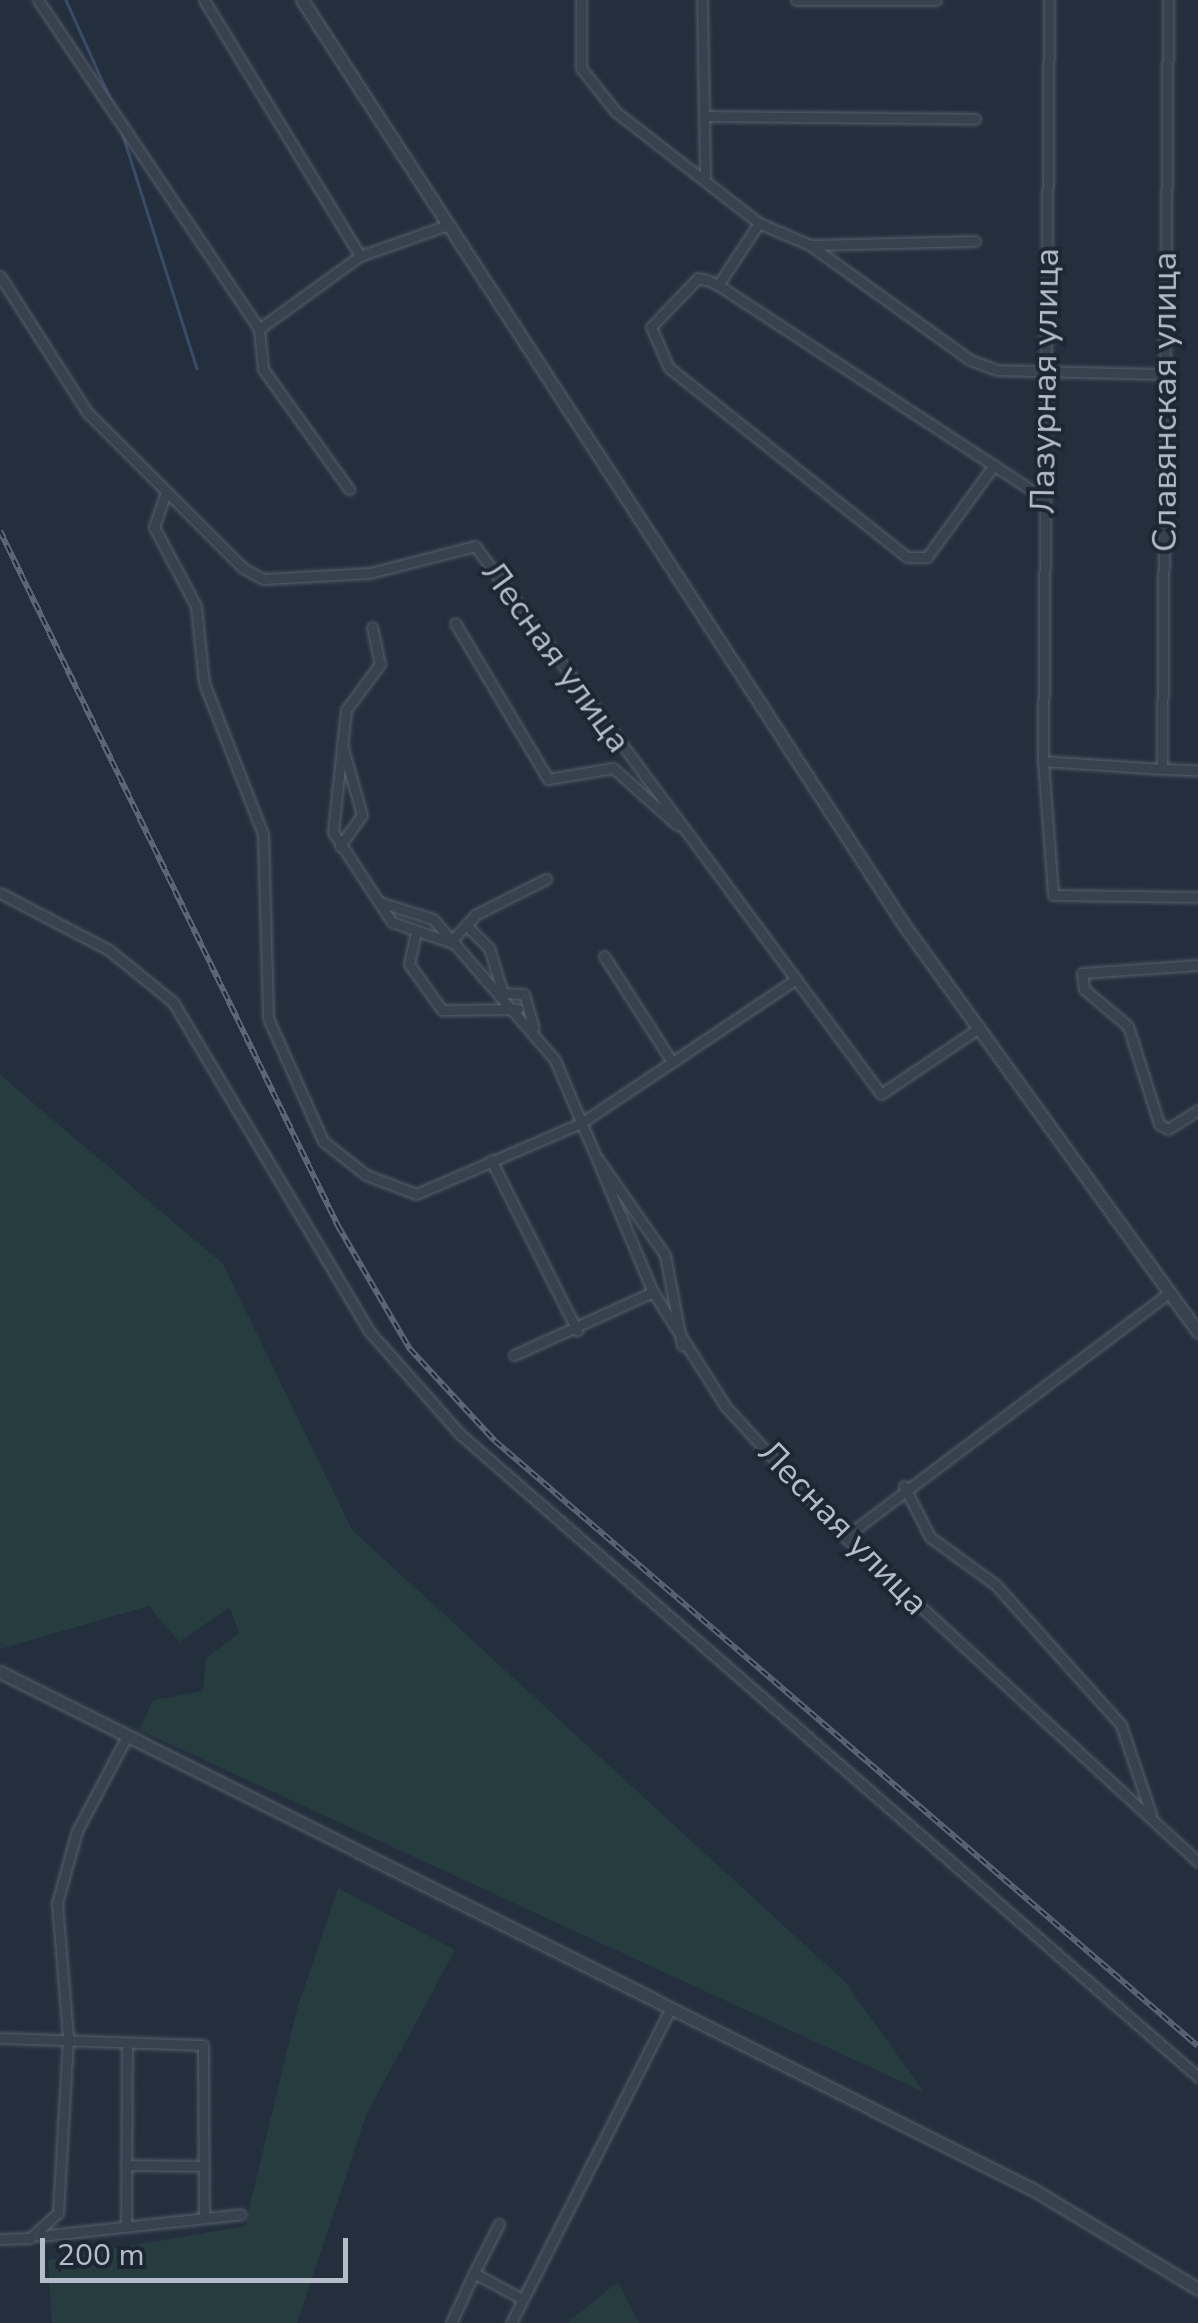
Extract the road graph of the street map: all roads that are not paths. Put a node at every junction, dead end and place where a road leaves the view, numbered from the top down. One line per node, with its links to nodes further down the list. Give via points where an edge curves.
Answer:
1 (38, 0): 20 (street)
2 (204, 0): 17 (street)
3 (302, 0): 14 (street)
4 (581, 0): 12 (street, via 587,84)
5 (702, 0): 10 (street)
6 (796, 0): 7 (street)
7 (936, 0)
8 (1049, 0): 21 (street, Лазурная улица)
9 (1168, 0): 22 (street, Славянская улица)
10 (705, 116): 11 (street); 12 (street)
11 (975, 119)
12 (705, 177): 13 (street)
13 (759, 222): 16 (street); 19 (street)
14 (448, 225): 17 (street); 47 (street)
15 (975, 241): 16 (street)
16 (810, 244): 21 (street, via 970,360)
17 (360, 256): 20 (street)
18 (0, 276): 25 (street, Лесная улица, via 87,412)
19 (718, 285): 23 (street); 23 (street, via 698,278 651,327 669,368 906,557 927,556)
20 (259, 329): 24 (street, via 263,369)
21 (1045, 373): 22 (street); 26 (street, Лазурная улица)
22 (1166, 374): 31 (street, Славянская улица)
23 (994, 465): 26 (street)
24 (349, 489)
25 (166, 492): 33 (street, Лесная улица, via 263,579 370,573 475,546); 53 (street, via 154,527 196,606 204,683 263,834 268,1018 324,1141 366,1175 416,1194)
26 (1043, 498): 30 (street, Лазурная улица)
27 (455, 623): 33 (street, via 548,780 613,768)
28 (372, 627): 29 (street, via 380,664 355,690)
29 (342, 744): 34 (street, via 332,817); 34 (street, via 362,815)
30 (1044, 762): 31 (street); 37 (street, Лазурная улица, via 1053,895)
31 (1162, 769): 32 (street)
32 (1198, 770)
33 (682, 828): 44 (street, Лесная улица)
34 (340, 846): 38 (street)
35 (546, 878): 39 (street)
36 (0, 893): 70 (street, via 109,950 172,1002 208,1049 368,1331 460,1434)
37 (1198, 897)
38 (379, 902): 40 (street); 41 (street, Лесная улица, via 423,910)
39 (466, 925): 41 (street); 45 (street, via 489,948)
40 (415, 936): 41 (street); 46 (street, via 409,964 442,1010)
41 (456, 942): 45 (street, Лесная улица)
42 (604, 956): 49 (street)
43 (1198, 965): 50 (street, via 1082,973 1084,989 1128,1026 1158,1124 1168,1129)
44 (792, 982): 47 (street, Лесная улица, via 881,1094); 49 (street)
45 (503, 991): 46 (street, Лесная улица); 48 (street, via 524,994)
46 (518, 1009): 48 (street, Лесная улица)
47 (976, 1030): 55 (street)
48 (534, 1031): 51 (street, Лесная улица)
49 (670, 1059): 51 (street)
50 (1198, 1110)
51 (581, 1124): 52 (street, Лесная улица); 53 (street)
52 (593, 1153): 54 (street, Лесная улица); 58 (street, via 665,1255)
53 (491, 1160): 56 (street)
54 (653, 1292): 56 (street); 58 (street, Лесная улица)
55 (1169, 1293): 57 (street); 60 (street)
56 (577, 1330): 59 (street)
57 (1198, 1332)
58 (682, 1346): 61 (street, Лесная улица)
59 (514, 1355)
60 (904, 1486): 61 (street); 64 (street, via 930,1537 996,1586 1120,1725)
61 (845, 1536): 64 (street, Лесная улица)
62 (0, 1672): 63 (street)
63 (127, 1736): 66 (street); 67 (street, via 77,1832 57,1903)
64 (1152, 1816): 65 (street, Лесная улица)
65 (1198, 1862)
66 (670, 2009): 80 (street, via 1066,2207); 81 (street)
67 (68, 2037): 68 (street); 69 (street, via 110,2037); 78 (street, via 58,2212)
68 (0, 2038)
69 (127, 2047): 71 (street); 72 (street, via 202,2045)
70 (1198, 2077)
71 (126, 2166): 72 (street); 76 (street)
72 (204, 2166): 74 (street)
73 (241, 2214): 74 (street)
74 (204, 2218): 76 (street)
75 (499, 2224): 79 (street)
76 (126, 2227): 78 (street)
77 (0, 2238): 78 (street)
78 (30, 2238)
79 (474, 2273): 81 (street); 82 (street)
80 (1198, 2288)
81 (522, 2299): 83 (street)
82 (452, 2323)
83 (510, 2323)

